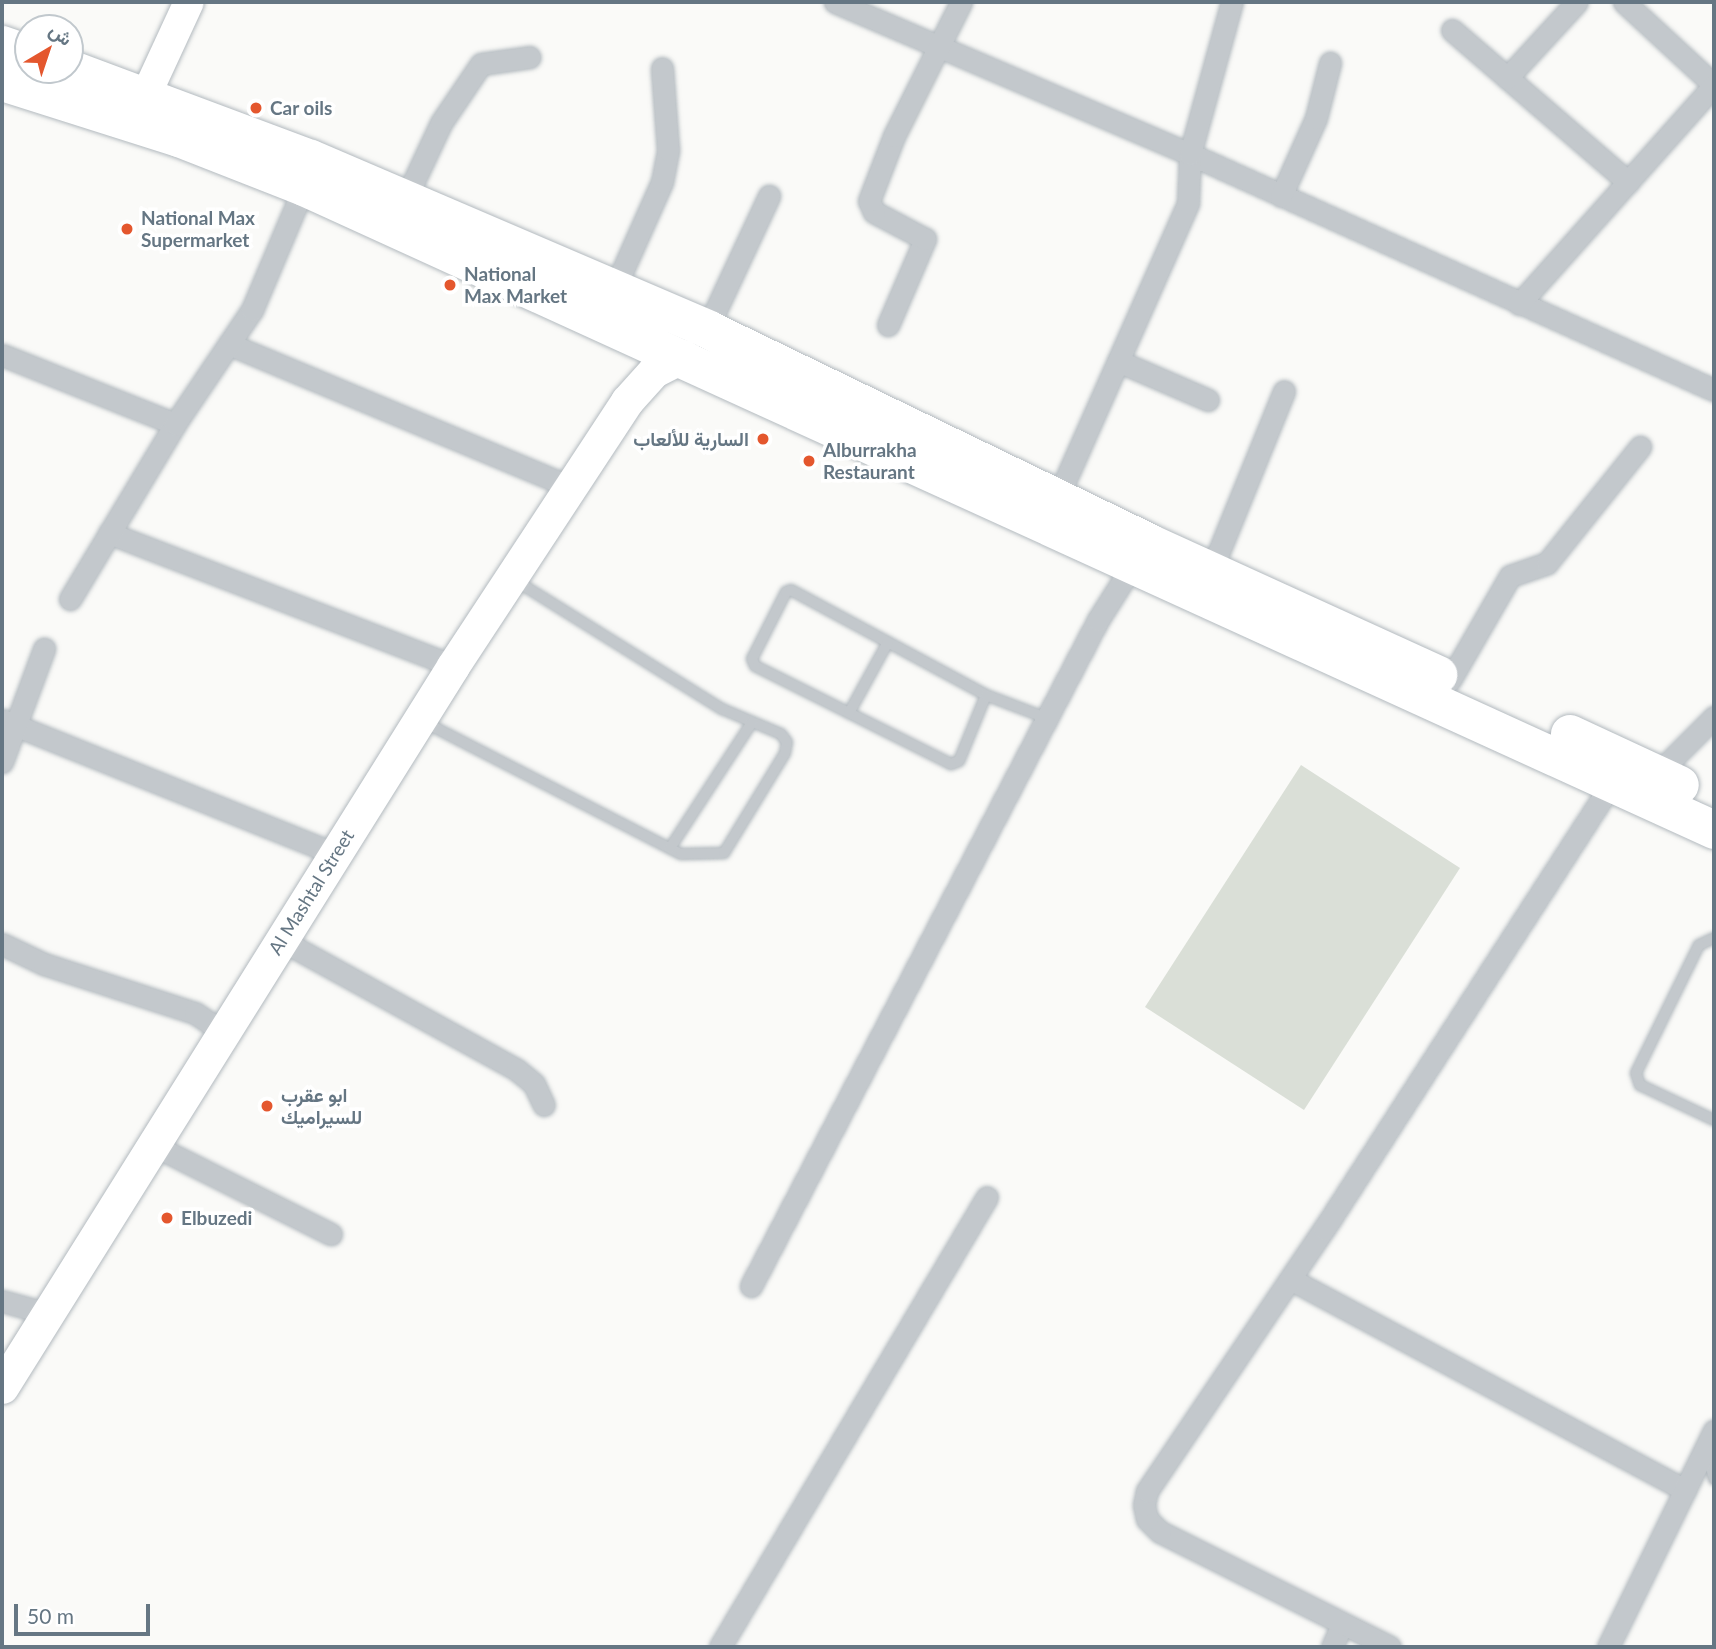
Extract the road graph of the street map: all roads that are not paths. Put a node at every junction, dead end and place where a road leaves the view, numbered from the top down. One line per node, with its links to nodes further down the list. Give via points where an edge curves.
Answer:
1 (189, 2): 16 (street)
2 (835, 2): 8 (street)
3 (961, 2): 8 (street)
4 (1232, 2): 17 (street)
5 (1577, 2): 13 (street)
6 (1624, 2): 15 (street)
7 (1452, 30): 13 (street)
8 (936, 45): 17 (street); 25 (street, via 869,201 874,212 925,239)
9 (530, 57): 22 (street, via 481,64 441,123)
10 (1330, 63): 21 (street, via 1316,118)
11 (662, 68): 23 (street, via 668,150 662,182)
12 (84, 74): 16 (highway)
13 (1507, 78): 18 (street)
14 (2, 82): 19 (highway, via 178,138)
15 (1714, 85): 18 (street)
16 (146, 95): 22 (highway)
17 (1190, 154): 21 (street); 30 (street, via 1188,203)
18 (1628, 182): 24 (street)
19 (304, 187): 26 (highway); 28 (street, via 252,310)
20 (769, 196): 27 (street)
21 (1281, 197): 24 (street)
22 (405, 200): 23 (highway)
23 (613, 292): 27 (highway)
24 (1519, 304): 31 (street)
25 (888, 325)
26 (635, 335): 27 (highway); 34 (main road, Al Mashtal Street, via 639,367)
27 (695, 343): 34 (main road, Al Mashtal Street, via 654,370); 38 (highway); 40 (highway)
28 (229, 344): 35 (street); 37 (street)
29 (2, 355): 35 (street)
30 (1118, 361): 33 (street); 38 (street)
31 (1714, 390)
32 (1284, 391): 41 (street)
33 (1208, 400)
34 (627, 401): 37 (main road, Al Mashtal Street)
35 (175, 424): 39 (street)
36 (1640, 447): 47 (street, via 1547,563 1510,576)
37 (573, 488): 42 (main road, Al Mashtal Street)
38 (1056, 499): 40 (highway)
39 (109, 533): 43 (street); 46 (street)
40 (1140, 554): 41 (highway); 52 (street); 57 (highway)
41 (1211, 571): 47 (highway)
42 (512, 579): 46 (main road, Al Mashtal Street); 53 (lane, via 722,709)
43 (70, 599)
44 (888, 642): 48 (lane); 49 (lane); 49 (lane, via 791,590 786,592 752,662)
45 (44, 649): 54 (street)
46 (453, 666): 51 (main road, Al Mashtal Street)
47 (1450, 680): 56 (highway)
48 (986, 695): 49 (lane, via 955,764); 52 (lane)
49 (849, 713)
50 (1714, 717): 56 (street)
51 (420, 719): 60 (lane); 61 (main road, Al Mashtal Street)
52 (1049, 719): 72 (street)
53 (752, 722): 60 (lane); 60 (lane, via 781,734 787,743 785,753 724,853 681,854)
54 (8, 723): 55 (street); 61 (street)
55 (2, 762)
56 (1657, 774): 58 (highway)
57 (1612, 783): 59 (highway); 71 (street)
58 (1714, 800)
59 (1714, 830)
60 (670, 848)
61 (335, 854): 63 (main road, Al Mashtal Street)
62 (1714, 938): 67 (lane, via 1699,945 1636,1073 1640,1085)
63 (281, 940): 65 (main road, Al Mashtal Street); 66 (street, via 517,1070 534,1084)
64 (2, 944): 65 (street, via 44,964 195,1013)
65 (223, 1032): 68 (main road, Al Mashtal Street)
66 (544, 1105)
67 (1714, 1120)
68 (153, 1145): 70 (street); 74 (main road, Al Mashtal Street)
69 (987, 1197): 80 (street)
70 (331, 1234)
71 (1290, 1279): 78 (street); 79 (street, via 1147,1491 1144,1505 1147,1519 1160,1532)
72 (751, 1286)
73 (2, 1301): 74 (street)
74 (49, 1314): 75 (main road, Al Mashtal Street)
75 (2, 1387)
76 (1710, 1439): 77 (lane); 78 (street)
77 (1714, 1479)
78 (1685, 1490): 83 (street)
79 (1342, 1625): 81 (street); 82 (street)
80 (720, 1647)
81 (1332, 1647)
82 (1390, 1647)
83 (1608, 1647)

